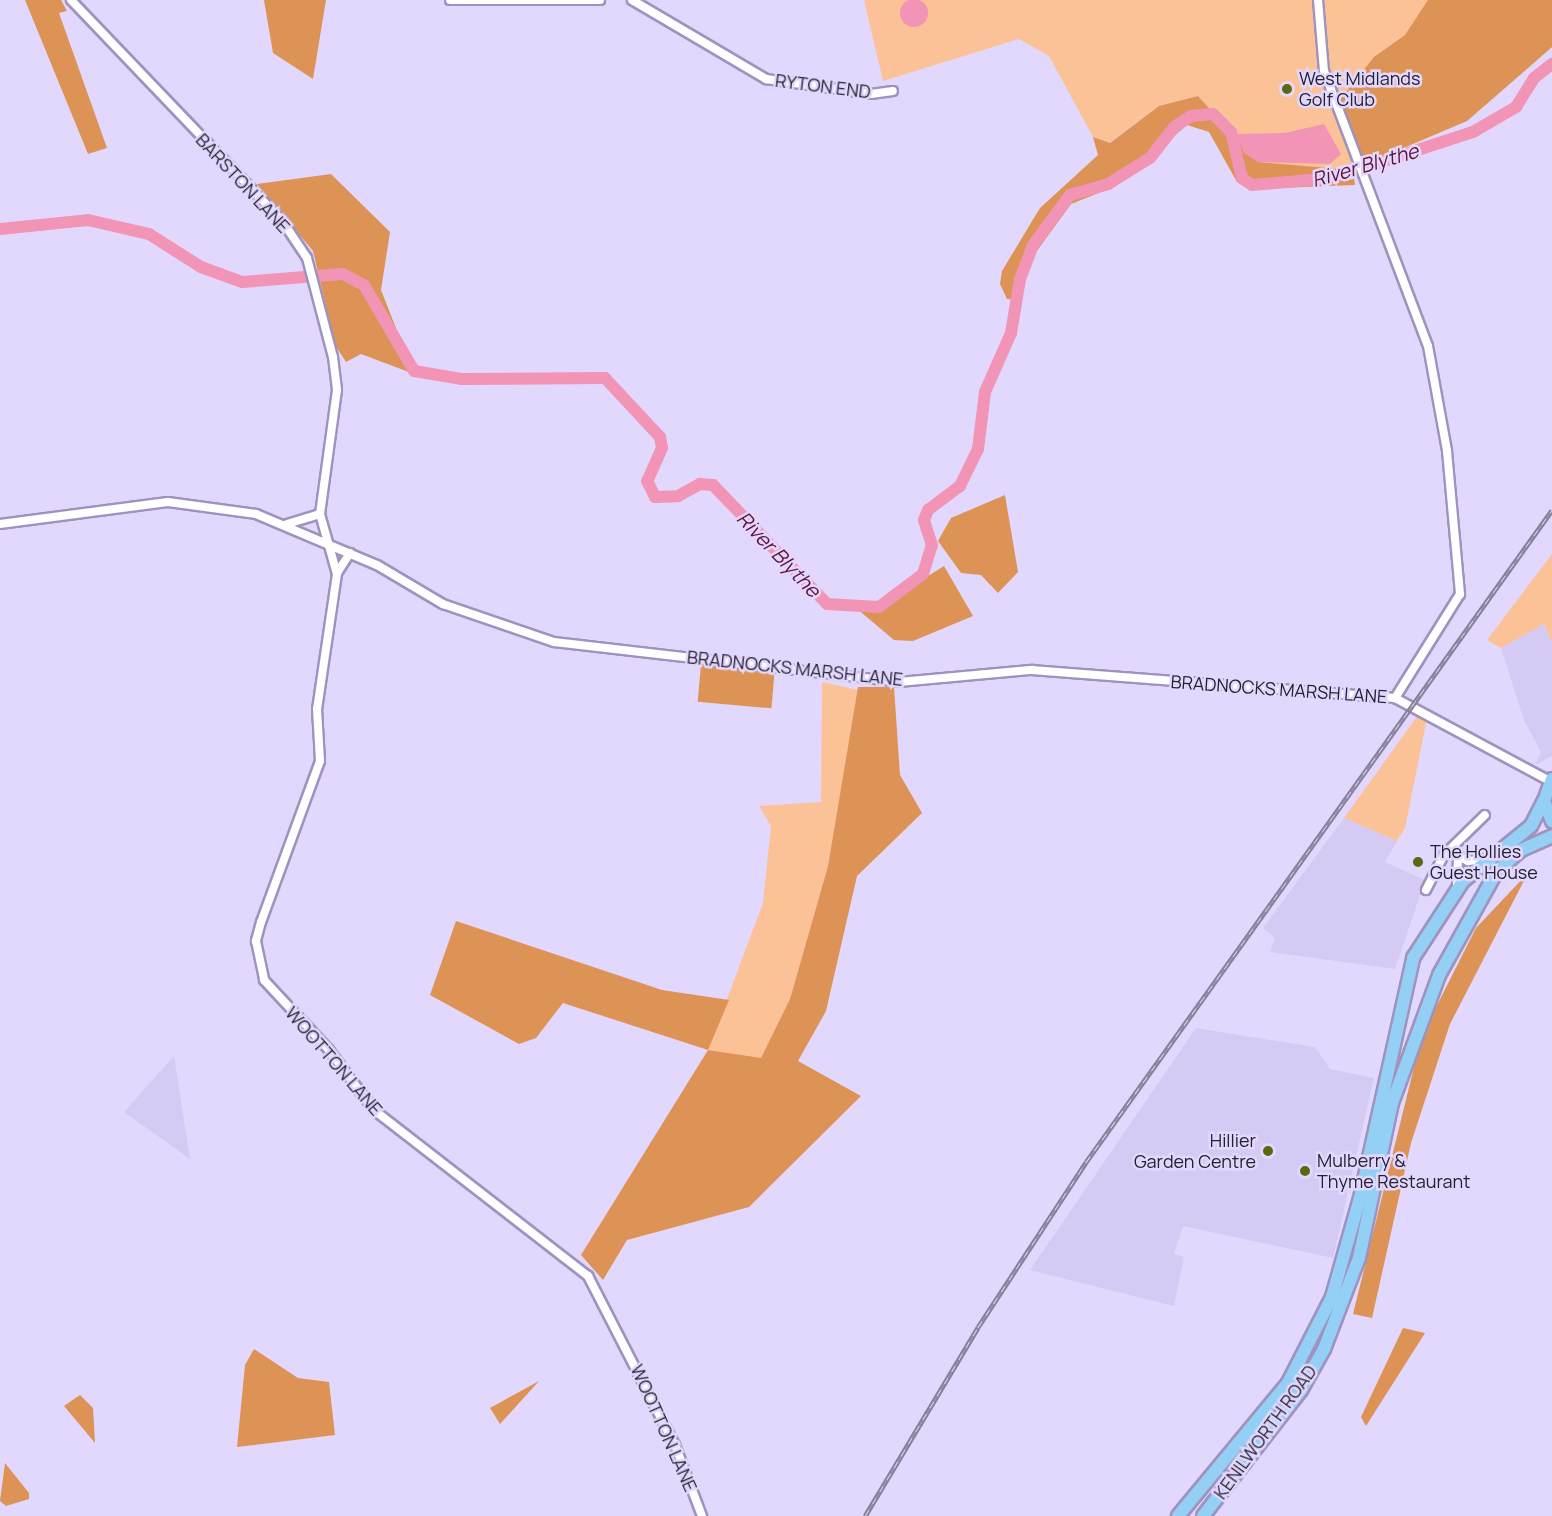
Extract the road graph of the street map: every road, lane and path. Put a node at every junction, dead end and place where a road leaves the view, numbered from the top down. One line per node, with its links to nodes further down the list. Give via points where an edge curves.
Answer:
1 (71, 0): 7 (street, BARSTON LANE, via 283,222 307,258 337,390)
2 (450, 0): 3 (street)
3 (600, 0)
4 (632, 0): 6 (street, RYTON END, via 766,80 871,94)
5 (1318, 0): 13 (street, via 1318,42 1348,146 1435,374 1461,581 1456,606)
6 (893, 91)
7 (320, 514): 9 (street); 10 (street, BARSTON LANE)
8 (0, 524): 9 (street, via 168,502 208,505)
9 (286, 524): 10 (street)
10 (327, 544): 11 (street, BRADNOCKS MARSH LANE); 12 (street, WOOTTON LANE)
11 (350, 553): 12 (street, WOOTTON LANE); 13 (street, BRADNOCKS MARSH LANE, via 443,604 554,642 899,682 1032,670)
12 (337, 574): 24 (street, WOOTTON LANE, via 317,709 321,761 256,941 264,980 329,1050 374,1110 588,1276 671,1436)
13 (1395, 698): 14 (street, BRADNOCKS MARSH LANE)
14 (1551, 780): 15 (highway, KENILWORTH ROAD)
15 (1544, 801): 17 (highway); 21 (highway, KENILWORTH ROAD, via 1531,826)
16 (1485, 815): 19 (street)
17 (1552, 821)
18 (1552, 836): 26 (highway, KENILWORTH ROAD, via 1521,850 1497,871 1439,975 1392,1103 1359,1258 1328,1340 1301,1390)
19 (1448, 850): 20 (street); 22 (street)
20 (1458, 857): 21 (street); 23 (street, KENILWORTH ROAD, via 1461,874)
21 (1486, 859): 23 (highway, KENILWORTH ROAD)
22 (1426, 890)
23 (1454, 892): 25 (highway, KENILWORTH ROAD, via 1405,976 1347,1255 1313,1342 1288,1383)
24 (702, 1516)
25 (1178, 1516)
26 (1203, 1516)

